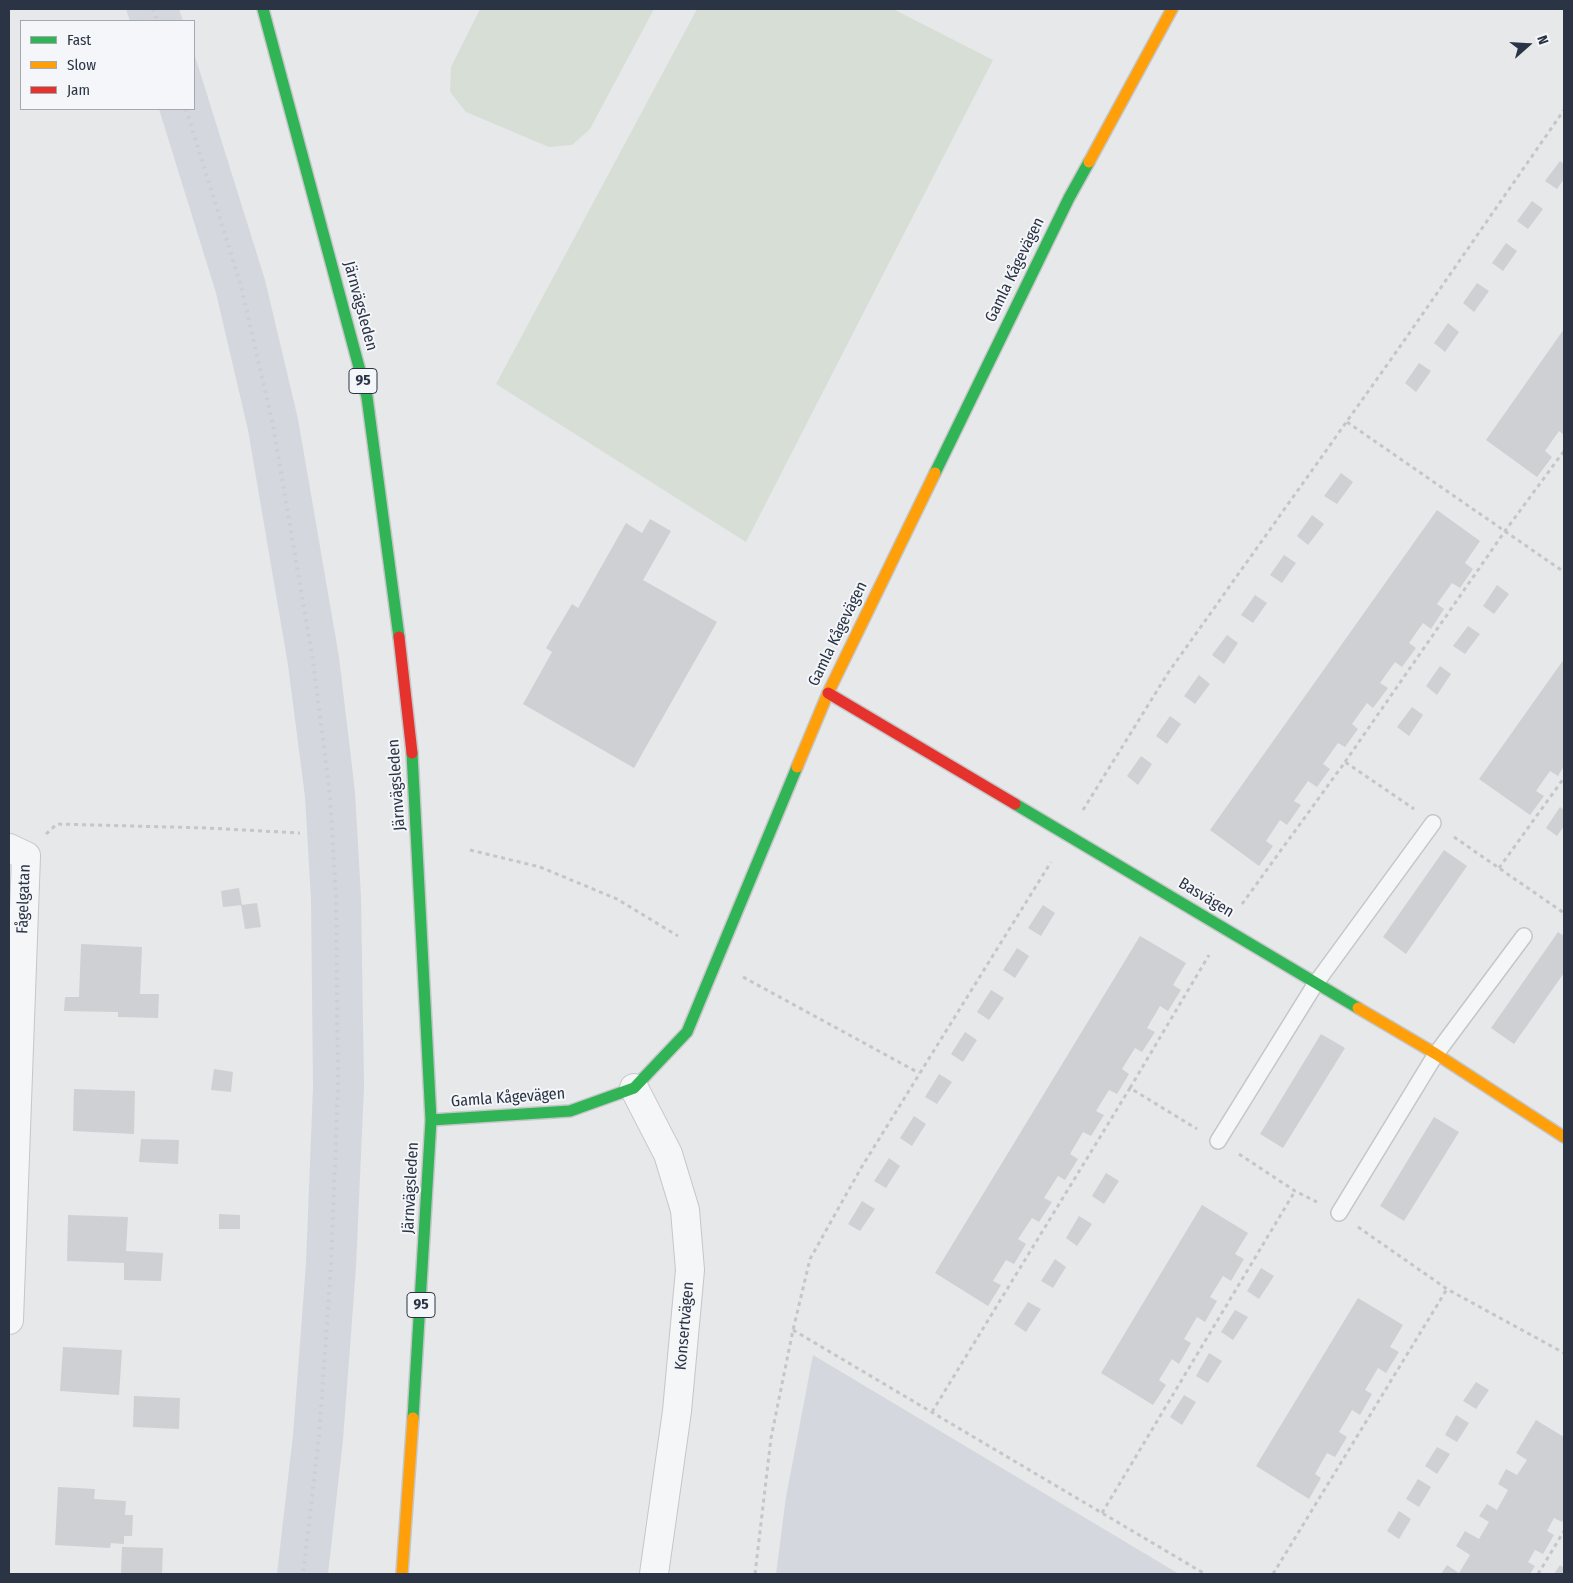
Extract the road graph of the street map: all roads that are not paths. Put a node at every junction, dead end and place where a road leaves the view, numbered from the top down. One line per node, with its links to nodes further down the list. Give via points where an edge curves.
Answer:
1 (263, 9): 10 (street, Järnvägsleden / 95, via 367,397 413,763)
2 (1172, 9): 3 (street, Gamla Kågevägen, via 1069,198)
3 (828, 693): 7 (street, Basvägen); 9 (street, Gamla Kågevägen, via 687,1032)
4 (1433, 823): 7 (lane)
5 (17, 852): 14 (street, Fågelgatan)
6 (1524, 936): 8 (lane)
7 (1316, 983): 8 (street, Basvägen); 12 (lane)
8 (1436, 1054): 11 (street, Basvägen); 13 (lane)
9 (634, 1088): 10 (street, Gamla Kågevägen, via 570,1111); 16 (street, Konsertvägen, via 668,1154 686,1210 690,1270 677,1411)
10 (431, 1120): 15 (street, Järnvägsleden / 95)
11 (1563, 1132)
12 (1218, 1141)
13 (1338, 1213)
14 (9, 1320)
15 (402, 1574)
16 (654, 1574)

